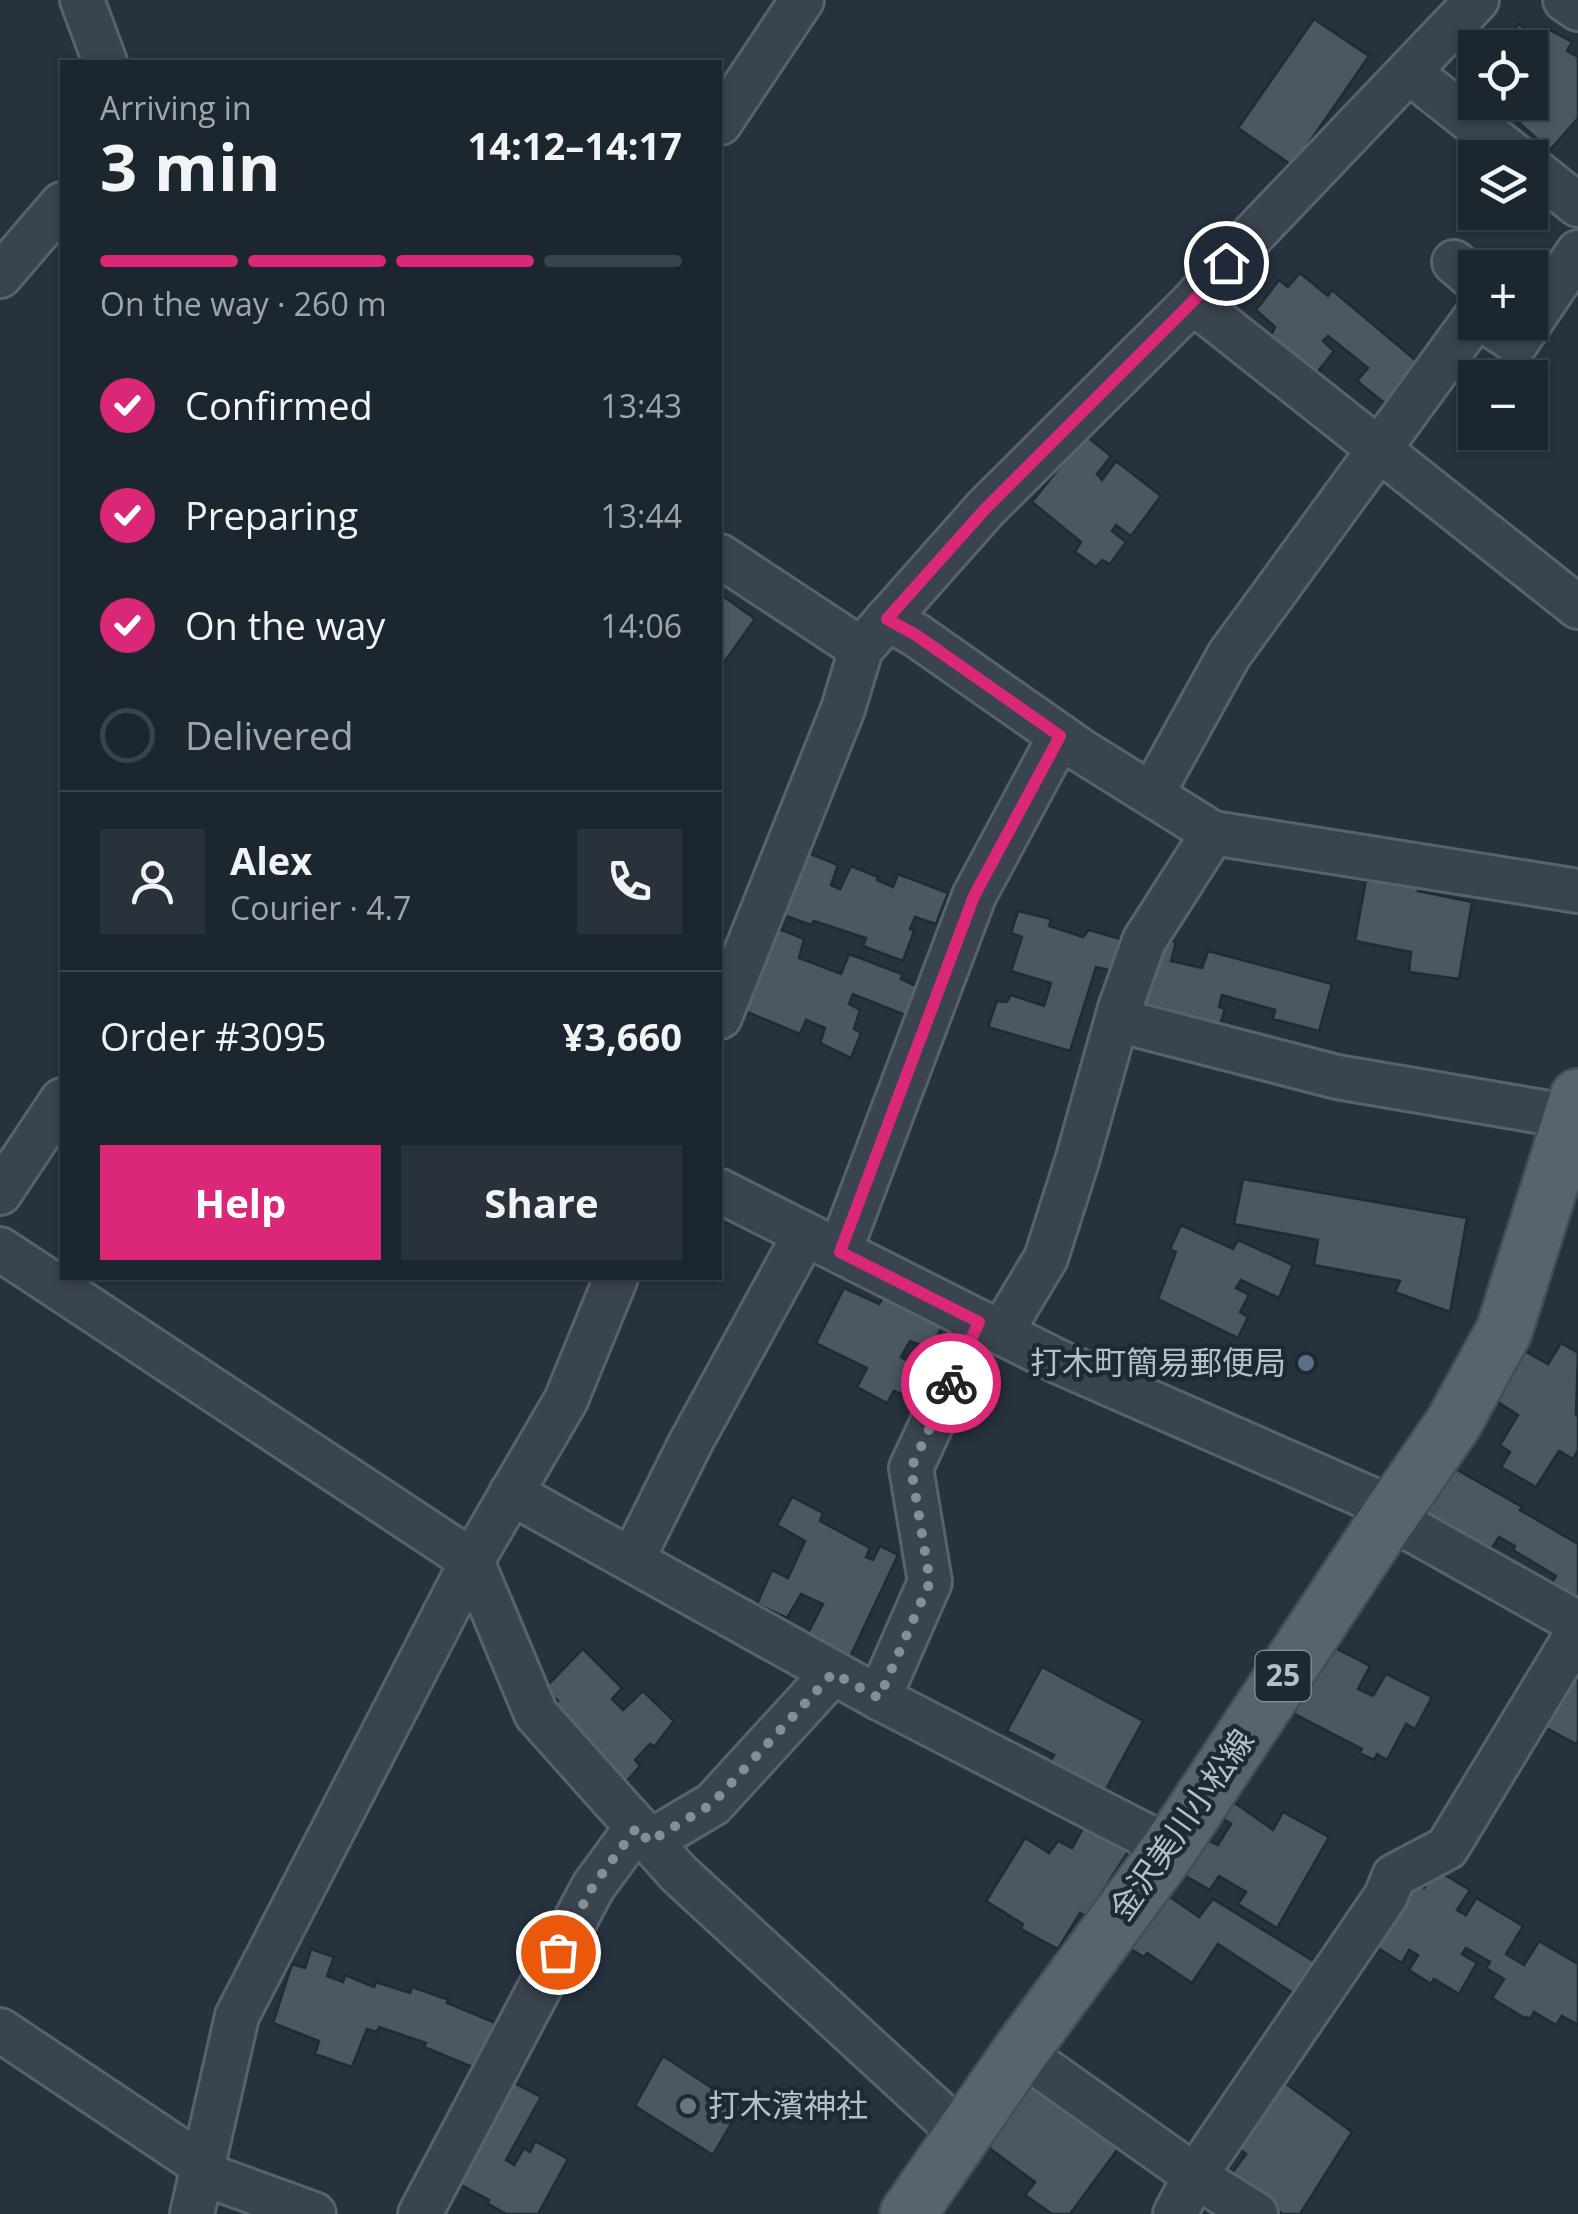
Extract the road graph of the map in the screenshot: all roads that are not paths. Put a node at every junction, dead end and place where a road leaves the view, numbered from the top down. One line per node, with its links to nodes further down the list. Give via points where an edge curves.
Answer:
1 (82, 0): 6 (street)
2 (802, 0): 8 (street)
3 (1477, 0): 7 (street)
4 (1565, 0): 5 (street)
5 (1578, 9)
6 (105, 60)
7 (1409, 72): 9 (street); 16 (street)
8 (722, 120)
9 (1495, 140)
10 (1548, 181): 11 (street)
11 (1578, 205)
12 (60, 206): 14 (street)
13 (1578, 252): 15 (street)
14 (0, 276)
15 (1548, 297)
16 (1192, 302): 18 (street); 21 (street, via 986,508)
17 (1459, 340): 18 (street)
18 (1378, 448): 20 (street); 23 (street, via 1229,655)
19 (722, 557): 21 (street)
20 (1578, 607)
21 (874, 634): 22 (street, via 916,635); 26 (street)
22 (1060, 736): 23 (street); 32 (street, via 974,896)
23 (1152, 794): 24 (street)
24 (1213, 833): 25 (street); 27 (street, via 1144,940)
25 (1578, 891)
26 (722, 1012)
27 (1117, 1020): 29 (street, via 1337,1077); 35 (street, via 1046,1258)
28 (60, 1103): 30 (street)
29 (1576, 1112): 37 (main road, 金沢美川小松線 / 25, via 1504,1331)
30 (0, 1192)
31 (722, 1192): 32 (street)
32 (822, 1242): 35 (street); 38 (street, via 691,1442)
33 (0, 1249): 39 (street)
34 (615, 1280): 36 (street, via 566,1400)
35 (990, 1327): 37 (street); 43 (street, via 911,1468 930,1582)
36 (511, 1493): 38 (street); 39 (street)
37 (1390, 1515): 40 (street); 45 (main road, 金沢美川小松線 / 25)
38 (632, 1560): 42 (street)
39 (472, 1561): 44 (street, via 536,1714); 49 (street, via 237,2016)
40 (1578, 1623)
41 (1578, 1632): 50 (street, via 1448,1848 1394,1876)
42 (833, 1673): 43 (street); 44 (street, via 712,1804)
43 (879, 1698): 45 (street)
44 (643, 1835): 48 (street); 53 (street, via 593,1886)
45 (1170, 1848): 47 (main road, 金沢美川小松線 / 25)
46 (0, 2030): 49 (street)
47 (1020, 2052): 48 (main road, 金沢美川小松線 / 25); 50 (street)
48 (963, 2135): 54 (main road, 金沢美川小松線 / 25)
49 (202, 2169): 51 (street); 52 (street)
50 (1195, 2176): 55 (street); 56 (street)
51 (192, 2214)
52 (314, 2214)
53 (420, 2214)
54 (908, 2214)
55 (1175, 2214)
56 (1256, 2214)

